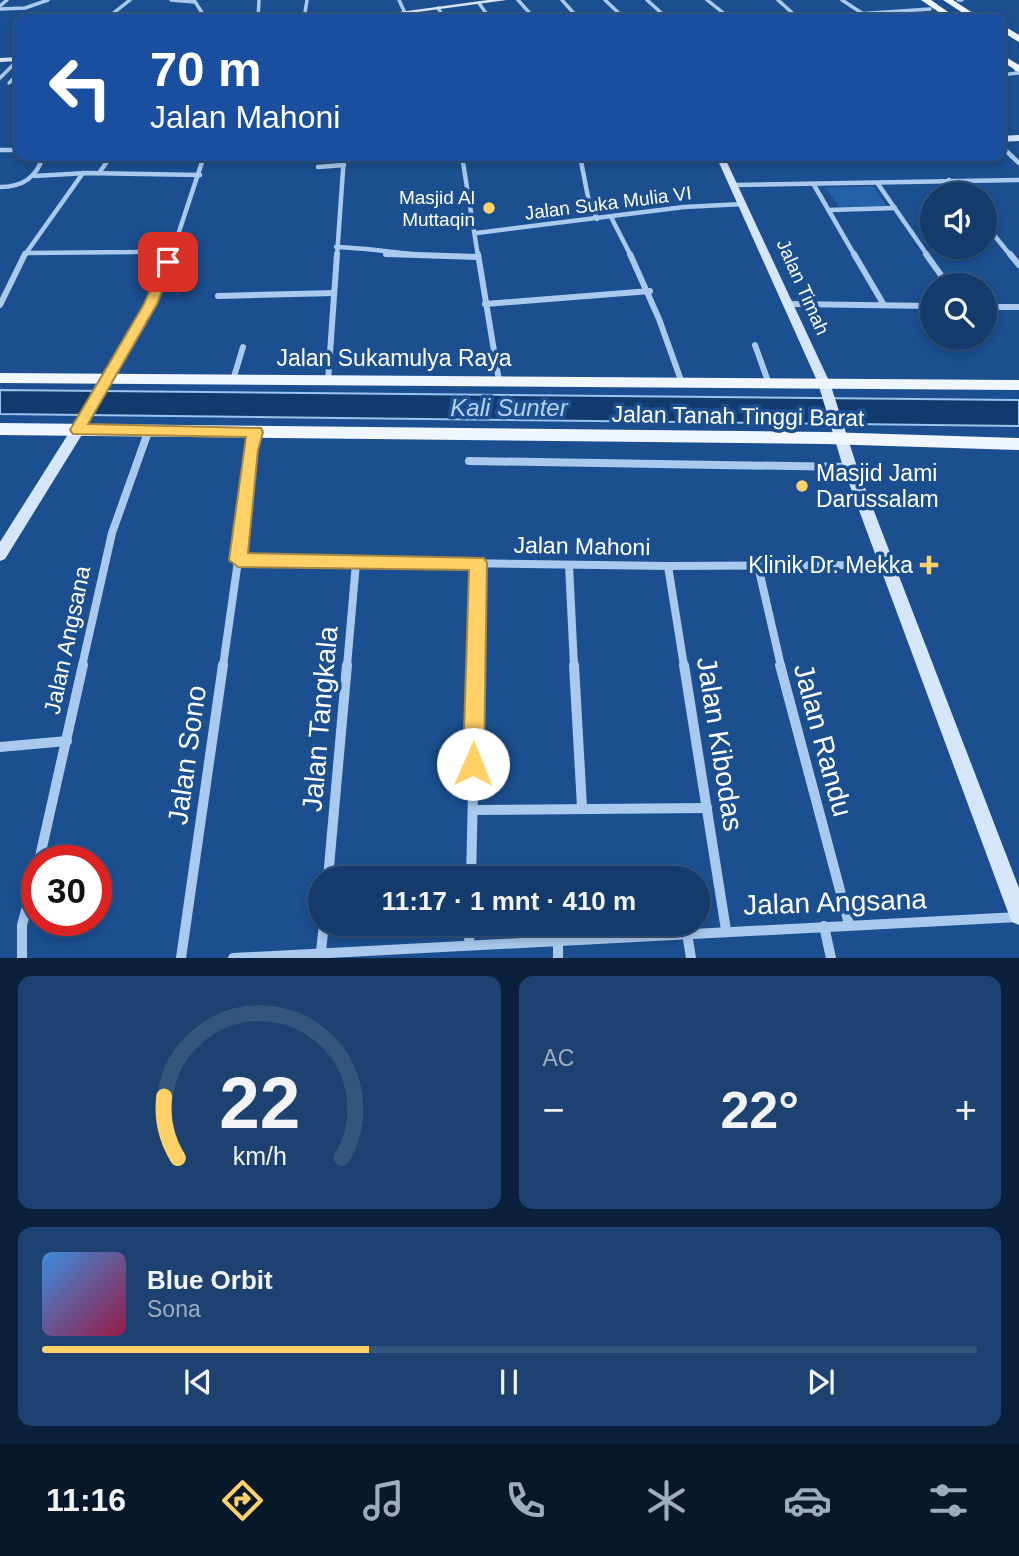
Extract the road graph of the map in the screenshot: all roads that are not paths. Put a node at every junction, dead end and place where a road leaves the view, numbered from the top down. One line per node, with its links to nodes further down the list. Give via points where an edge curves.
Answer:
1 (7, 0): 20 (street)
2 (48, 0): 20 (street, via 21,10)
3 (130, 0): 22 (street)
4 (171, 0): 16 (street)
5 (504, 0): 18 (street)
6 (519, 0): 28 (street)
7 (562, 0): 29 (street)
8 (605, 0): 30 (street)
9 (647, 0): 31 (street)
10 (707, 0): 32 (street)
11 (778, 0): 33 (street)
12 (842, 0): 34 (street)
13 (916, 0): 19 (main road)
14 (947, 0): 36 (main road)
15 (959, 0): 37 (main road)
16 (194, 1)
17 (464, 2): 18 (street); 21 (street)
18 (479, 3): 27 (street)
19 (928, 4): 34 (street); 35 (main road)
20 (0, 8)
21 (439, 8): 25 (street); 26 (street)
22 (112, 14)
23 (374, 14): 24 (street)
24 (397, 14)
25 (409, 14)
26 (442, 14)
27 (487, 14)
28 (531, 14)
29 (575, 14)
30 (620, 14)
31 (662, 14)
32 (724, 14)
33 (793, 14)
34 (862, 14)
35 (945, 14)
36 (970, 14)
37 (980, 14)
38 (1013, 35): 39 (main road)
39 (1019, 45)
40 (14, 64): 43 (street)
41 (1017, 65): 42 (street, via 1018,74)
42 (1006, 75)
43 (0, 78)
44 (14, 78): 45 (street)
45 (9, 83)
46 (1006, 151): 54 (street)
47 (41, 161): 60 (street)
48 (107, 161): 58 (street)
49 (203, 161): 59 (street)
50 (344, 161): 55 (street)
51 (463, 161): 72 (street)
52 (581, 161): 71 (street)
53 (723, 161): 64 (street, Jalan Timah)
54 (1019, 163)
55 (344, 165): 56 (street); 74 (street)
56 (318, 167)
57 (83, 173): 58 (street); 60 (street); 76 (street)
58 (99, 173): 59 (street)
59 (200, 175): 75 (street)
60 (35, 176): 66 (street, via 19,187)
61 (949, 180): 62 (street); 63 (street)
62 (1019, 180)
63 (878, 184): 65 (street); 68 (street)
64 (736, 185): 65 (street); 67 (street, Jalan Timah)
65 (814, 185): 69 (street)
66 (0, 187)
67 (743, 204): 70 (street, Jalan Suka Mulia VI); 84 (street, Jalan Timah)
68 (895, 208): 69 (street); 79 (street)
69 (829, 210): 86 (street)
70 (611, 217): 71 (street, Jalan Suka Mulia VI); 80 (street)
71 (597, 219): 72 (street, Jalan Suka Mulia VI)
72 (477, 233): 77 (street)
73 (997, 238): 78 (street)
74 (336, 247): 77 (street); 81 (street)
75 (172, 248): 76 (street); 94 (street, via 150,304)
76 (26, 253): 85 (street, via 5,287)
77 (478, 257): 83 (street)
78 (1019, 265)
79 (940, 273)
80 (650, 292): 83 (street); 97 (street)
81 (334, 293): 82 (street); 95 (street)
82 (218, 296)
83 (485, 304): 96 (street)
84 (790, 304): 86 (street); 100 (street, Jalan Timah)
85 (0, 305)
86 (884, 305): 87 (street)
87 (920, 306)
88 (997, 307): 89 (street)
89 (1019, 307)
90 (755, 345): 98 (street)
91 (243, 347): 93 (street)
92 (0, 378): 94 (main road, Jalan Sukamulya Raya)
93 (233, 380): 94 (main road, Jalan Sukamulya Raya); 95 (main road, Jalan Sukamulya Raya)
94 (103, 381): 101 (street)
95 (328, 381): 96 (main road, Jalan Sukamulya Raya)
96 (499, 381): 97 (main road, Jalan Sukamulya Raya)
97 (682, 383): 98 (main road, Jalan Sukamulya Raya)
98 (769, 384): 100 (main road, Jalan Sukamulya Raya)
99 (1019, 385): 100 (main road, Jalan Sukamulya Raya)
100 (826, 389): 105 (street, Jalan Timah)
101 (80, 426): 102 (main road, Jalan Tanah Tinggi Barat); 103 (main road, Jalan Tanah Tinggi Barat); 109 (street)
102 (0, 429)
103 (148, 430): 104 (main road, Jalan Tanah Tinggi Barat); 117 (street, Jalan Angsana, via 112,533)
104 (256, 432): 105 (main road, Jalan Tanah Tinggi Barat); 110 (street)
105 (840, 433): 106 (main road, Jalan Tanah Tinggi Barat); 108 (street, Jalan Timah)
106 (1019, 444)
107 (469, 461): 108 (street)
108 (850, 467): 114 (street, Jalan Timah)
109 (0, 555)
110 (238, 560): 111 (street, Jalan Mahoni); 141 (street, Jalan Sono)
111 (356, 563): 112 (street, Jalan Mahoni); 123 (street, Jalan Tangkala)
112 (478, 563): 113 (street, Jalan Mahoni); 121 (street)
113 (569, 565): 115 (street, Jalan Mahoni); 119 (street)
114 (886, 565): 116 (street, Jalan Mahoni); 125 (street, Jalan Timah)
115 (668, 566): 116 (street, Jalan Mahoni); 120 (street, Jalan Kibodas)
116 (758, 566): 126 (street, Jalan Randu)
117 (67, 741): 118 (street); 122 (street, Jalan Angsana)
118 (0, 747)
119 (582, 807): 120 (street); 121 (street)
120 (707, 808): 128 (street, Jalan Kibodas)
121 (473, 810): 124 (street)
122 (44, 845)
123 (329, 866)
124 (471, 866)
125 (1019, 916): 126 (street, Jalan Angsana)
126 (849, 924): 127 (street, Jalan Angsana)
127 (824, 926): 128 (street, Jalan Angsana); 145 (street)
128 (726, 930): 129 (street, Jalan Angsana)
129 (710, 931)
130 (21, 934): 140 (street)
131 (323, 936): 137 (street)
132 (469, 936): 136 (street)
133 (632, 936): 135 (street, Jalan Angsana)
134 (688, 936): 144 (street)
135 (558, 940): 136 (street, Jalan Angsana); 143 (street)
136 (469, 945): 138 (street, Jalan Angsana)
137 (321, 951): 138 (street, Jalan Angsana); 139 (street, Jalan Angsana)
138 (410, 953)
139 (275, 956): 142 (street, Jalan Angsana)
140 (22, 957)
141 (181, 957)
142 (233, 957)
143 (558, 957)
144 (691, 957)
145 (831, 957)

